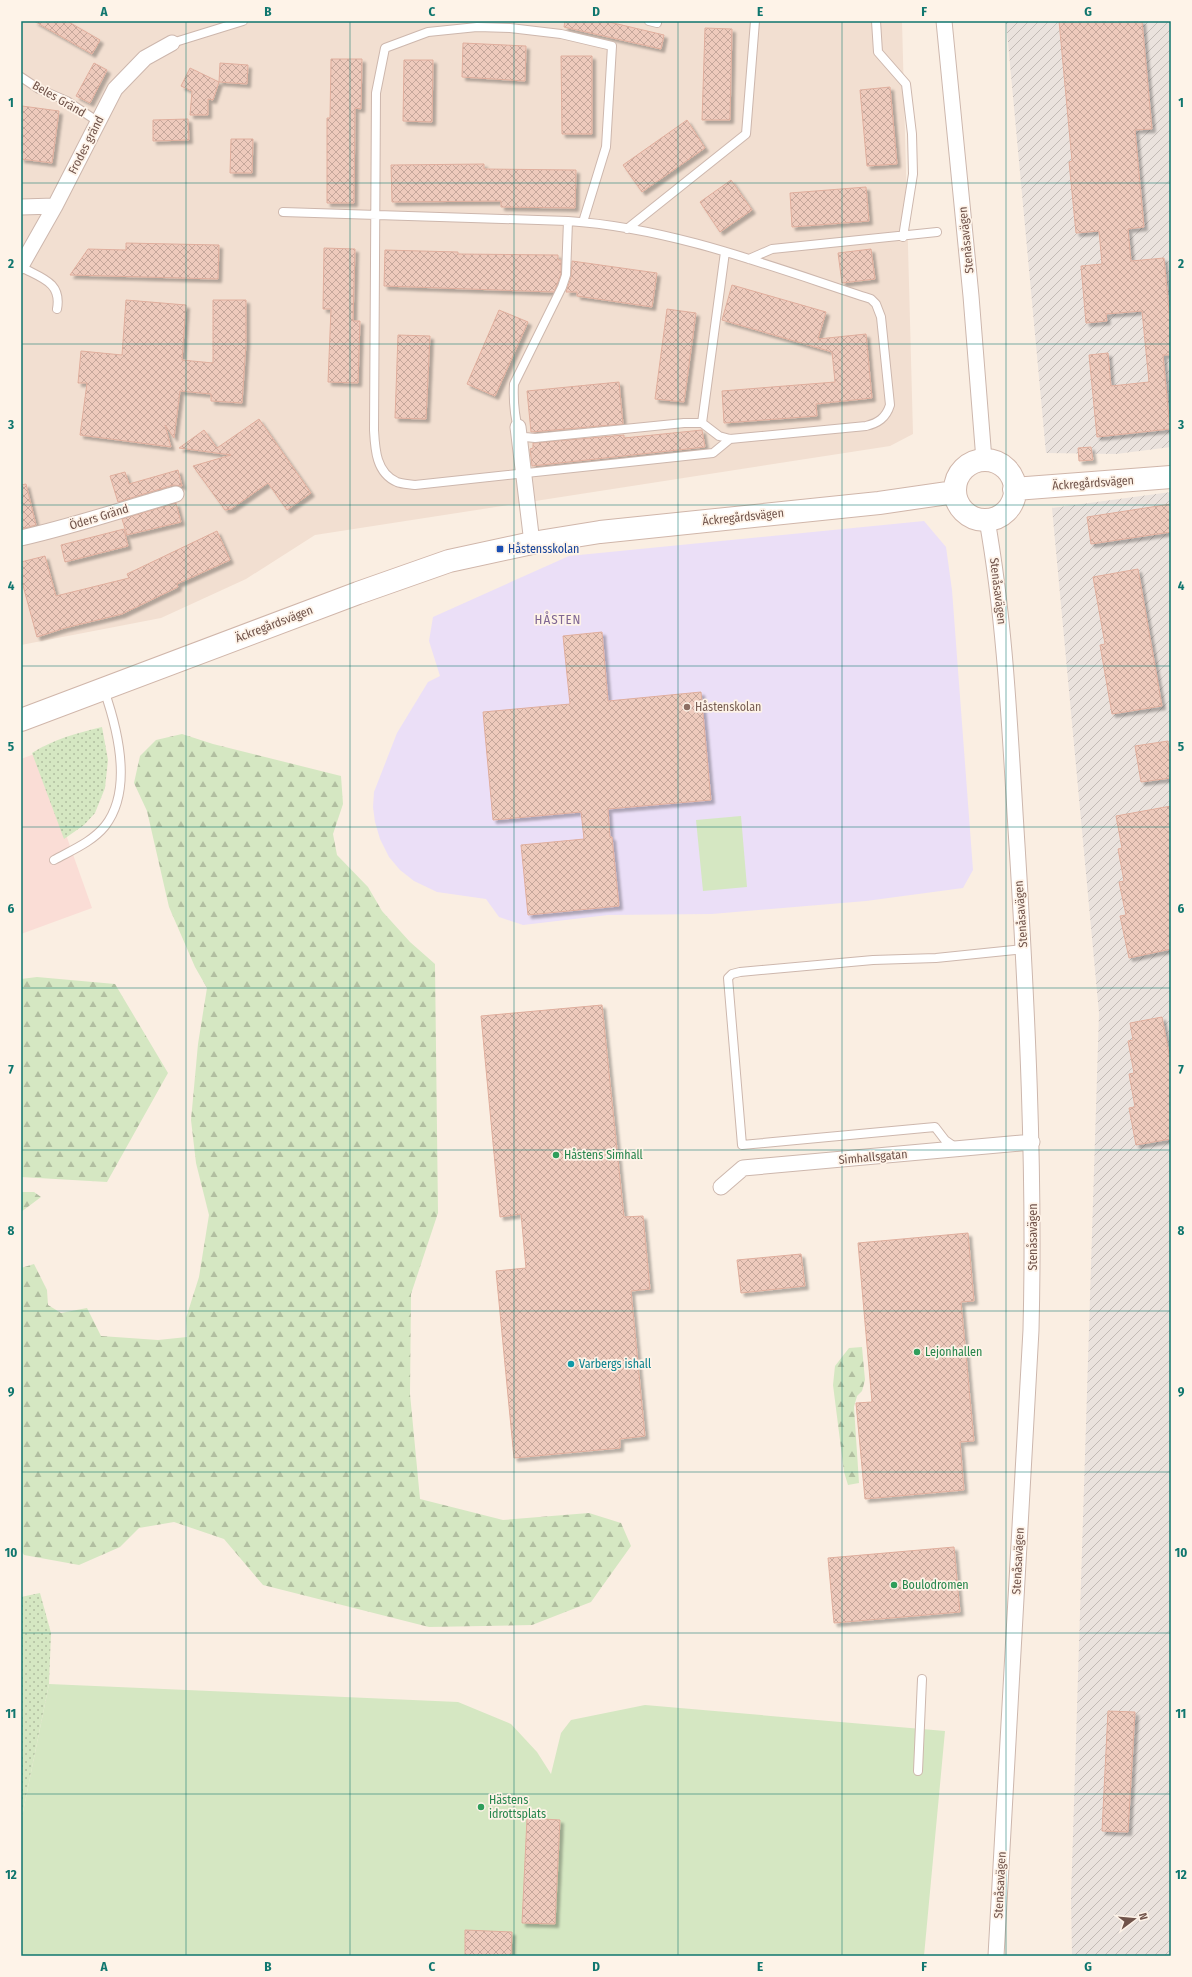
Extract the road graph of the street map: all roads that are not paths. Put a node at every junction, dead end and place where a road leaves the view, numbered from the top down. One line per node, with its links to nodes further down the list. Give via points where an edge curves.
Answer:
1 (243, 21): 5 (lane)
2 (755, 21): 14 (lane, via 746,134)
3 (876, 21): 16 (lane, via 878,52 906,84 907,91 913,174)
4 (944, 21): 24 (street, Stenåsavägen)
5 (172, 43): 7 (street, Frodes gränd, via 145,58 115,89)
6 (21, 77): 7 (lane, Beles Gränd, via 39,89 67,101)
7 (97, 121): 8 (street, Frodes gränd)
8 (55, 206): 9 (street); 19 (street, Frodes gränd)
9 (21, 207)
10 (283, 212): 11 (lane)
11 (374, 214): 12 (lane); 13 (lane, via 376,93 385,48 428,32 477,27 510,28 561,34 612,46 606,146); 25 (lane, via 375,454 384,471 396,482 416,485)
12 (568, 221): 13 (lane); 22 (lane, via 566,275 562,288 514,384 513,396)
13 (583, 222): 14 (lane)
14 (627, 229): 17 (lane, via 669,236)
15 (937, 232): 16 (lane)
16 (903, 237): 18 (lane, via 772,249)
17 (725, 252): 18 (lane); 21 (lane)
18 (749, 259): 23 (lane, via 871,299 876,304 881,317 890,405 883,418 866,426)
19 (21, 266): 20 (lane, via 57,290)
20 (57, 309)
21 (702, 423): 22 (lane, via 535,438 520,434); 23 (lane, via 719,436)
22 (518, 427): 25 (street)
23 (730, 439): 25 (lane, via 713,453)
24 (984, 460): 27 (street, via 997,463 1007,470); 28 (street, via 972,463 962,470 956,480)
25 (522, 475): 32 (street)
26 (1171, 477): 27 (street, Äckregårdsvägen)
27 (1014, 489): 30 (street, via 1012,502 1005,512)
28 (955, 492): 30 (street, via 958,504 965,513 976,519); 32 (street, Äckregårdsvägen, via 879,504 608,531)
29 (176, 494): 31 (street, Öders Gränd, via 102,518)
30 (987, 520): 36 (street, Stenåsavägen, via 1000,605)
31 (21, 538)
32 (532, 543): 33 (street, Äckregårdsvägen, via 449,561 412,573)
33 (104, 689): 34 (street, Äckregårdsvägen); 35 (lane, via 113,719 119,755 120,792 116,808 105,826 92,838)
34 (21, 720)
35 (54, 860)
36 (1024, 949): 37 (street, Stenåsavägen); 38 (lane, via 740,972 728,978 742,1145 935,1127 945,1140)
37 (1032, 1142): 38 (street, Simhallsgatan); 42 (street, Stenåsavägen, via 1032,1330)
38 (960, 1149): 39 (street, Simhallsgatan, via 743,1168)
39 (721, 1188)
40 (922, 1679): 41 (lane)
41 (918, 1771)
42 (996, 1956)

